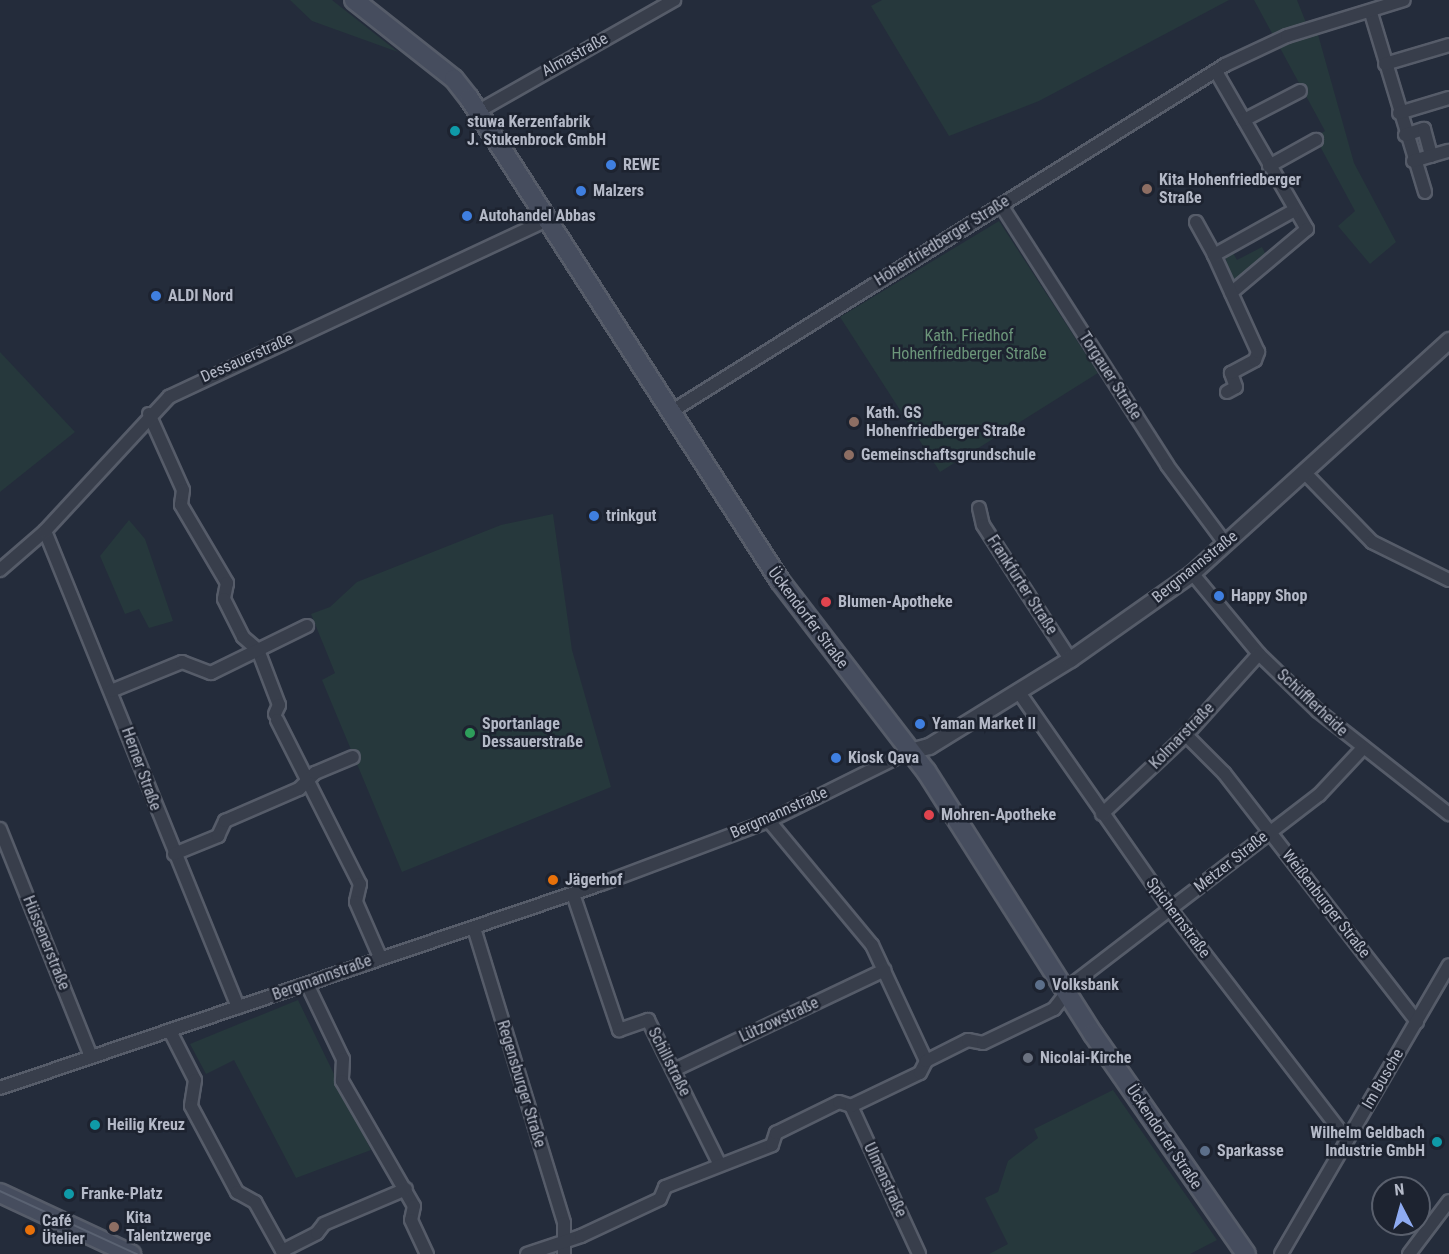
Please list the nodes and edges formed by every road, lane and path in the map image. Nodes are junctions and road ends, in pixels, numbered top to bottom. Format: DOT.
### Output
graph roads {
  1 [pos="354,0"];
  2 [pos="674,0"];
  3 [pos="1404,0"];
  4 [pos="1384,3"];
  5 [pos="1371,13"];
  6 [pos="1449,45"];
  7 [pos="1385,64"];
  8 [pos="1218,75"];
  9 [pos="1300,90"];
  10 [pos="1449,98"];
  11 [pos="477,112"];
  12 [pos="1398,113"];
  13 [pos="1244,120"];
  14 [pos="1405,135"];
  15 [pos="1316,140"];
  16 [pos="1449,151"];
  17 [pos="1431,156"];
  18 [pos="1413,161"];
  19 [pos="1269,166"];
  20 [pos="1425,192"];
  21 [pos="1001,205"];
  22 [pos="1293,211"];
  23 [pos="546,220"];
  24 [pos="1196,222"];
  25 [pos="1214,255"];
  26 [pos="1231,293"];
  27 [pos="1449,340"];
  28 [pos="1227,392"];
  29 [pos="669,412"];
  30 [pos="149,414"];
  31 [pos="1304,472"];
  32 [pos="979,508"];
  33 [pos="45,531"];
  34 [pos="1225,543"];
  35 [pos="0,570"];
  36 [pos="1192,573"];
  37 [pos="1449,580"];
  38 [pos="307,626"];
  39 [pos="258,650"];
  40 [pos="1259,654"];
  41 [pos="1070,659"];
  42 [pos="111,691"];
  43 [pos="1018,691"];
  44 [pos="1186,735"];
  45 [pos="1362,749"];
  46 [pos="910,751"];
  47 [pos="353,757"];
  48 [pos="306,782"];
  49 [pos="1102,814"];
  50 [pos="1449,814"];
  51 [pos="769,821"];
  52 [pos="0,829"];
  53 [pos="1270,832"];
  54 [pos="174,854"];
  55 [pos="573,894"];
  56 [pos="1170,909"];
  57 [pos="474,928"];
  58 [pos="380,957"];
  59 [pos="1449,965"];
  60 [pos="885,969"];
  61 [pos="308,984"];
  62 [pos="1066,992"];
  63 [pos="238,1007"];
  64 [pos="1417,1022"];
  65 [pos="170,1031"];
  66 [pos="91,1057"];
  67 [pos="926,1061"];
  68 [pos="674,1070"];
  69 [pos="0,1088"];
  70 [pos="851,1106"];
  71 [pos="1347,1140"];
  72 [pos="719,1163"];
  73 [pos="406,1189"];
  74 [pos="0,1193"];
  75 [pos="1449,1201"];
  76 [pos="563,1240"];
  77 [pos="283,1252"];
  78 [pos="131,1254"];
  79 [pos="427,1254"];
  80 [pos="527,1254"];
  81 [pos="564,1254"];
  82 [pos="919,1254"];
  83 [pos="1246,1254"];
  84 [pos="1281,1254"];
  85 [pos="1409,1254"];
  1 -- 11 [label="main road, Ückendorfer Straße"];
  2 -- 11 [label="street, Almastraße"];
  3 -- 4 [label="street, Hohenfriedberger Straße"];
  4 -- 5 [label="street, Hohenfriedberger Straße"];
  5 -- 7 [label="street"];
  5 -- 8 [label="street, Hohenfriedberger Straße"];
  6 -- 7 [label="street"];
  7 -- 12 [label="street"];
  8 -- 13 [label="street"];
  8 -- 21 [label="street, Hohenfriedberger Straße"];
  9 -- 13 [label="street"];
  10 -- 12 [label="street"];
  11 -- 23 [label="main road, Ückendorfer Straße"];
  12 -- 14 [label="street"];
  13 -- 19 [label="street"];
  14 -- 17 [label="street"];
  14 -- 18 [label="street"];
  15 -- 19 [label="street"];
  16 -- 17 [label="street"];
  17 -- 18 [label="street"];
  18 -- 20 [label="street"];
  19 -- 22 [label="street"];
  21 -- 29 [label="street, Hohenfriedberger Straße"];
  21 -- 34 [label="street, Torgauer Straße"];
  22 -- 25 [label="street"];
  22 -- 26 [label="street"];
  23 -- 29 [label="main road, Ückendorfer Straße"];
  23 -- 30 [label="street, Dessauerstraße"];
  24 -- 25 [label="street"];
  25 -- 26 [label="street"];
  26 -- 28 [label="street"];
  27 -- 31 [label="street, Bergmannstraße"];
  29 -- 46 [label="main road, Ückendorfer Straße"];
  30 -- 33 [label="street, Dessauerstraße"];
  30 -- 39 [label="street"];
  31 -- 34 [label="street, Bergmannstraße"];
  31 -- 37 [label="street"];
  32 -- 41 [label="street, Frankfurter Straße"];
  33 -- 35 [label="street, Dessauerstraße"];
  33 -- 42 [label="street, Herner Straße"];
  34 -- 36 [label="street, Bergmannstraße"];
  36 -- 40 [label="street, Schüfflerheide"];
  36 -- 41 [label="street, Bergmannstraße"];
  38 -- 39 [label="street"];
  39 -- 42 [label="street"];
  39 -- 48 [label="street"];
  40 -- 44 [label="street, Kolmarstraße"];
  40 -- 45 [label="street, Schüfflerheide"];
  41 -- 43 [label="street, Bergmannstraße"];
  42 -- 54 [label="street, Herner Straße"];
  43 -- 46 [label="street, Bergmannstraße"];
  43 -- 49 [label="street, Spichernstraße"];
  44 -- 49 [label="street, Kolmarstraße"];
  44 -- 53 [label="street, Weißenburger Straße"];
  45 -- 50 [label="street, Schüfflerheide"];
  45 -- 53 [label="street, Metzer Straße"];
  46 -- 51 [label="street, Bergmannstraße"];
  46 -- 62 [label="main road, Ückendorfer Straße"];
  47 -- 48 [label="street"];
  48 -- 54 [label="street"];
  48 -- 58 [label="street"];
  49 -- 56 [label="street, Spichernstraße"];
  51 -- 55 [label="street, Bergmannstraße"];
  51 -- 60 [label="street"];
  52 -- 66 [label="street, Hüssenerstraße"];
  53 -- 56 [label="street, Metzer Straße"];
  53 -- 64 [label="street, Weißenburger Straße"];
  54 -- 63 [label="street, Herner Straße"];
  55 -- 57 [label="street, Bergmannstraße"];
  55 -- 68 [label="street, Schillstraße"];
  56 -- 62 [label="street, Metzer Straße"];
  56 -- 71 [label="street, Spichernstraße"];
  57 -- 58 [label="street, Bergmannstraße"];
  57 -- 76 [label="street, Regensburger Straße"];
  58 -- 61 [label="street, Bergmannstraße"];
  59 -- 64 [label="street, Im Busche"];
  60 -- 67 [label="street"];
  60 -- 68 [label="street, Lützowstraße"];
  61 -- 63 [label="street, Bergmannstraße"];
  61 -- 73 [label="street"];
  62 -- 67 [label="street, Metzer Straße"];
  62 -- 83 [label="main road, Ückendorfer Straße"];
  63 -- 65 [label="street, Bergmannstraße"];
  64 -- 71 [label="street, Im Busche"];
  65 -- 66 [label="street, Bergmannstraße"];
  65 -- 77 [label="street"];
  66 -- 69 [label="street, Bergmannstraße"];
  67 -- 70 [label="street, Metzer Straße"];
  68 -- 72 [label="street, Schillstraße"];
  70 -- 72 [label="street, Metzer Straße"];
  70 -- 82 [label="street, Ulmenstraße"];
  71 -- 84 [label="street, Im Busche"];
  72 -- 76 [label="street, Metzer Straße"];
  73 -- 77 [label="street"];
  73 -- 79 [label="street"];
  74 -- 78 [label="main road"];
  75 -- 85 [label="street"];
  76 -- 80 [label="street, Metzer Straße"];
  76 -- 81 [label="street, Regensburger Straße"];
}
